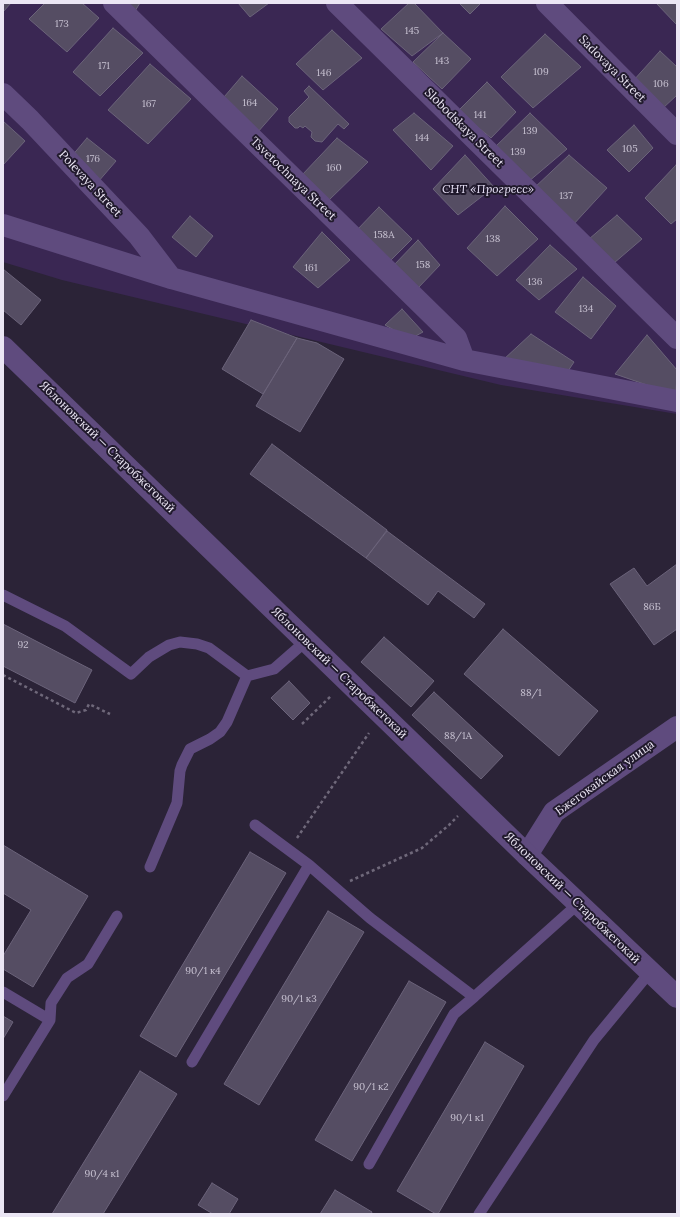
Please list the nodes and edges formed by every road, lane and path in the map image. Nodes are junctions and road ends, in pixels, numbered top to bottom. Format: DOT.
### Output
graph roads {
  1 [pos="114,3"];
  2 [pos="337,3"];
  3 [pos="547,3"];
  4 [pos="3,94"];
  5 [pos="677,134"];
  6 [pos="3,225"];
  7 [pos="171,278"];
  8 [pos="677,338"];
  9 [pos="3,347"];
  10 [pos="464,360"];
  11 [pos="677,401"];
  12 [pos="3,595"];
  13 [pos="306,641"];
  14 [pos="3,675"];
  15 [pos="247,676"];
  16 [pos="331,696"];
  17 [pos="110,714"];
  18 [pos="302,724"];
  19 [pos="369,733"];
  20 [pos="674,734"];
  21 [pos="471,801"];
  22 [pos="255,825"];
  23 [pos="288,850"];
  24 [pos="527,855"];
  25 [pos="309,865"];
  26 [pos="150,867"];
  27 [pos="335,887"];
  28 [pos="578,904"];
  29 [pos="118,916"];
  30 [pos="650,972"];
  31 [pos="3,992"];
  32 [pos="474,997"];
  33 [pos="677,997"];
  34 [pos="50,1020"];
  35 [pos="192,1062"];
  36 [pos="3,1096"];
  37 [pos="369,1164"];
  38 [pos="479,1214"];
  1 -- 10 [label="street, Tsvetochnaya Street"];
  2 -- 8 [label="street, Slobodskaya Street"];
  3 -- 5 [label="street, Sadovaya Street"];
  4 -- 7 [label="street, Polevaya Street"];
  6 -- 7 [label="street"];
  7 -- 10 [label="street"];
  9 -- 13 [label="street, Яблоновский — Старобжегокай"];
  10 -- 11 [label="street"];
  12 -- 15 [label="lane"];
  13 -- 15 [label="lane"];
  13 -- 21 [label="street, Яблоновский — Старобжегокай"];
  14 -- 17 [label="path"];
  15 -- 26 [label="lane"];
  16 -- 18 [label="path"];
  19 -- 23 [label="path"];
  20 -- 24 [label="street, Бжегокайская улица"];
  21 -- 24 [label="street, Яблоновский — Старобжегокай"];
  21 -- 27 [label="path"];
  22 -- 23 [label="lane"];
  23 -- 25 [label="lane"];
  24 -- 28 [label="street, Яблоновский — Старобжегокай"];
  25 -- 27 [label="lane"];
  25 -- 35 [label="lane"];
  27 -- 32 [label="lane"];
  28 -- 30 [label="street, Яблоновский — Старобжегокай"];
  28 -- 32 [label="lane"];
  29 -- 34 [label="lane"];
  30 -- 33 [label="street, Яблоновский — Старобжегокай"];
  30 -- 38 [label="lane"];
  31 -- 34 [label="lane"];
  32 -- 37 [label="lane"];
  34 -- 36 [label="lane"];
}
